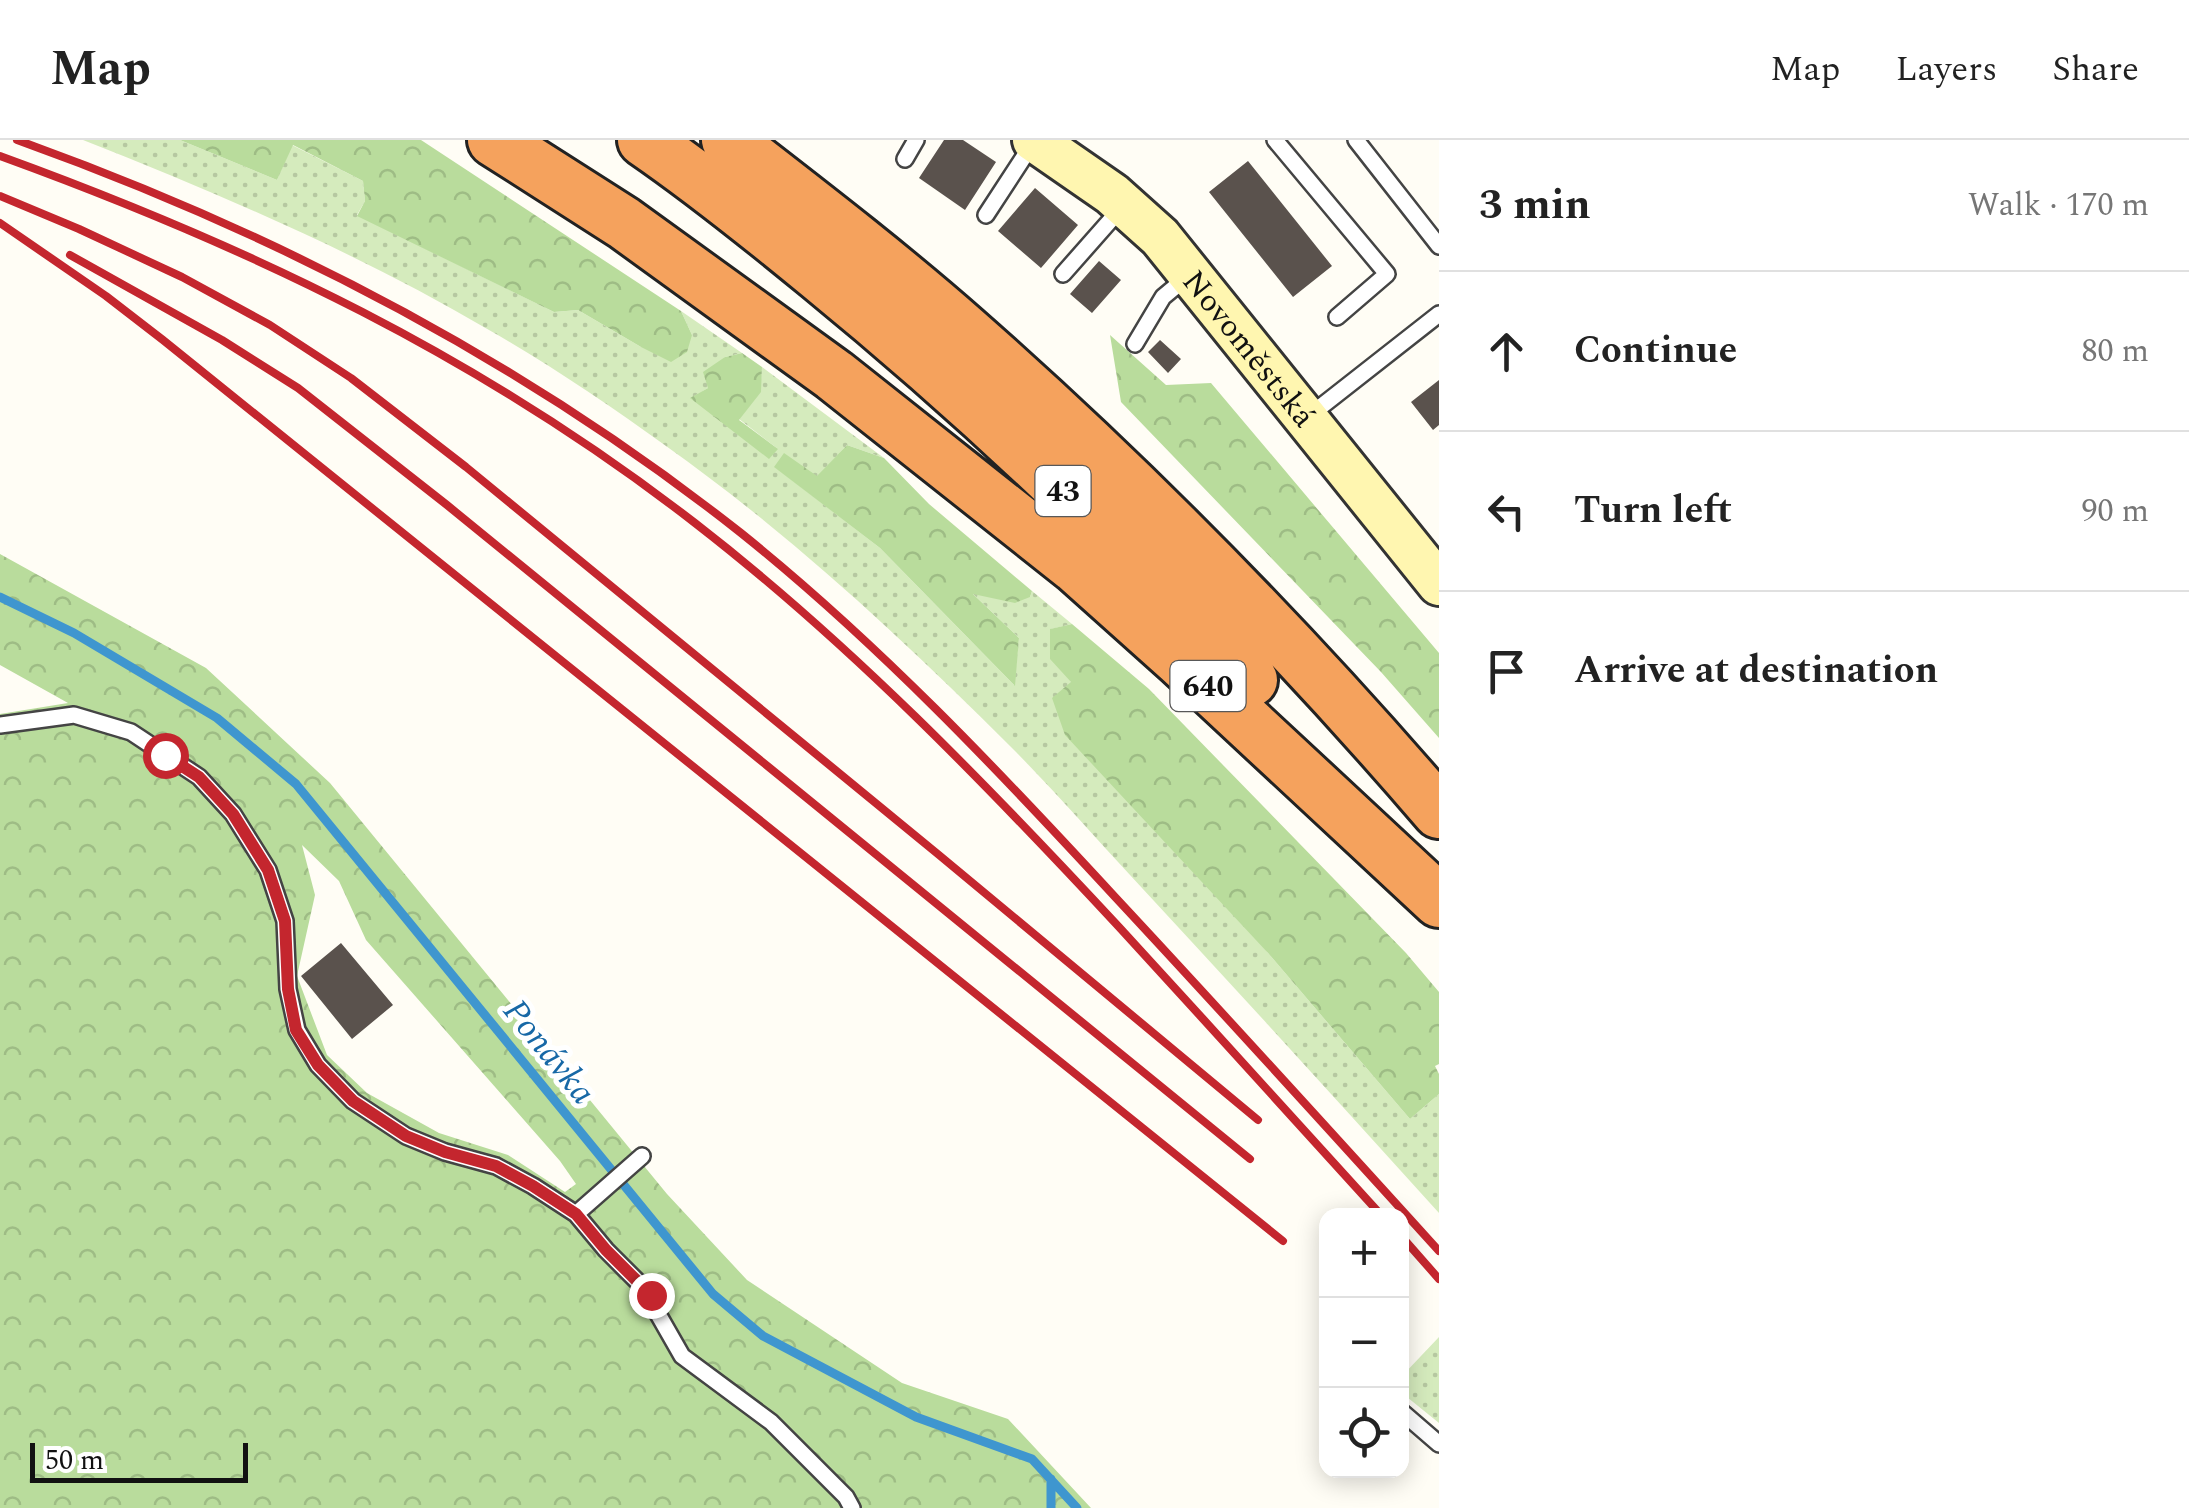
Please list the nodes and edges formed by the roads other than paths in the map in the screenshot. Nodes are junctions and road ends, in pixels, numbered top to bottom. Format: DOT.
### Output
graph roads {
  1 [pos="494,140"];
  2 [pos="644,140"];
  3 [pos="728,140"];
  4 [pos="916,140"];
  5 [pos="1034,140"];
  6 [pos="1275,140"];
  7 [pos="1356,140"];
  8 [pos="905,159"];
  9 [pos="1124,204"];
  10 [pos="986,215"];
  11 [pos="1439,246"];
  12 [pos="1064,274"];
  13 [pos="1190,274"];
  14 [pos="1439,314"];
  15 [pos="1338,317"];
  16 [pos="1135,344"];
  17 [pos="1306,418"];
  18 [pos="1439,584"];
  19 [pos="0,725"];
  20 [pos="1439,812"];
  21 [pos="1439,888"];
  22 [pos="1439,901"];
  23 [pos="642,1156"];
  24 [pos="576,1214"];
  25 [pos="1409,1418"];
  26 [pos="1439,1444"];
  27 [pos="852,1508"];
  1 -- 22 [label="highway, 640"];
  2 -- 21 [label="highway, 43"];
  3 -- 20 [label="highway, 43"];
  4 -- 8 [label="lane"];
  5 -- 9 [label="street, Novoměstská"];
  5 -- 10 [label="lane"];
  6 -- 15 [label="lane"];
  7 -- 11 [label="lane"];
  9 -- 12 [label="lane"];
  9 -- 13 [label="street, Novoměstská"];
  13 -- 16 [label="lane"];
  13 -- 17 [label="street, Novoměstská"];
  14 -- 17 [label="lane"];
  17 -- 18 [label="street, Novoměstská"];
  19 -- 24 [label="lane"];
  23 -- 24 [label="lane"];
  24 -- 27 [label="lane"];
  25 -- 26 [label="lane"];
}
